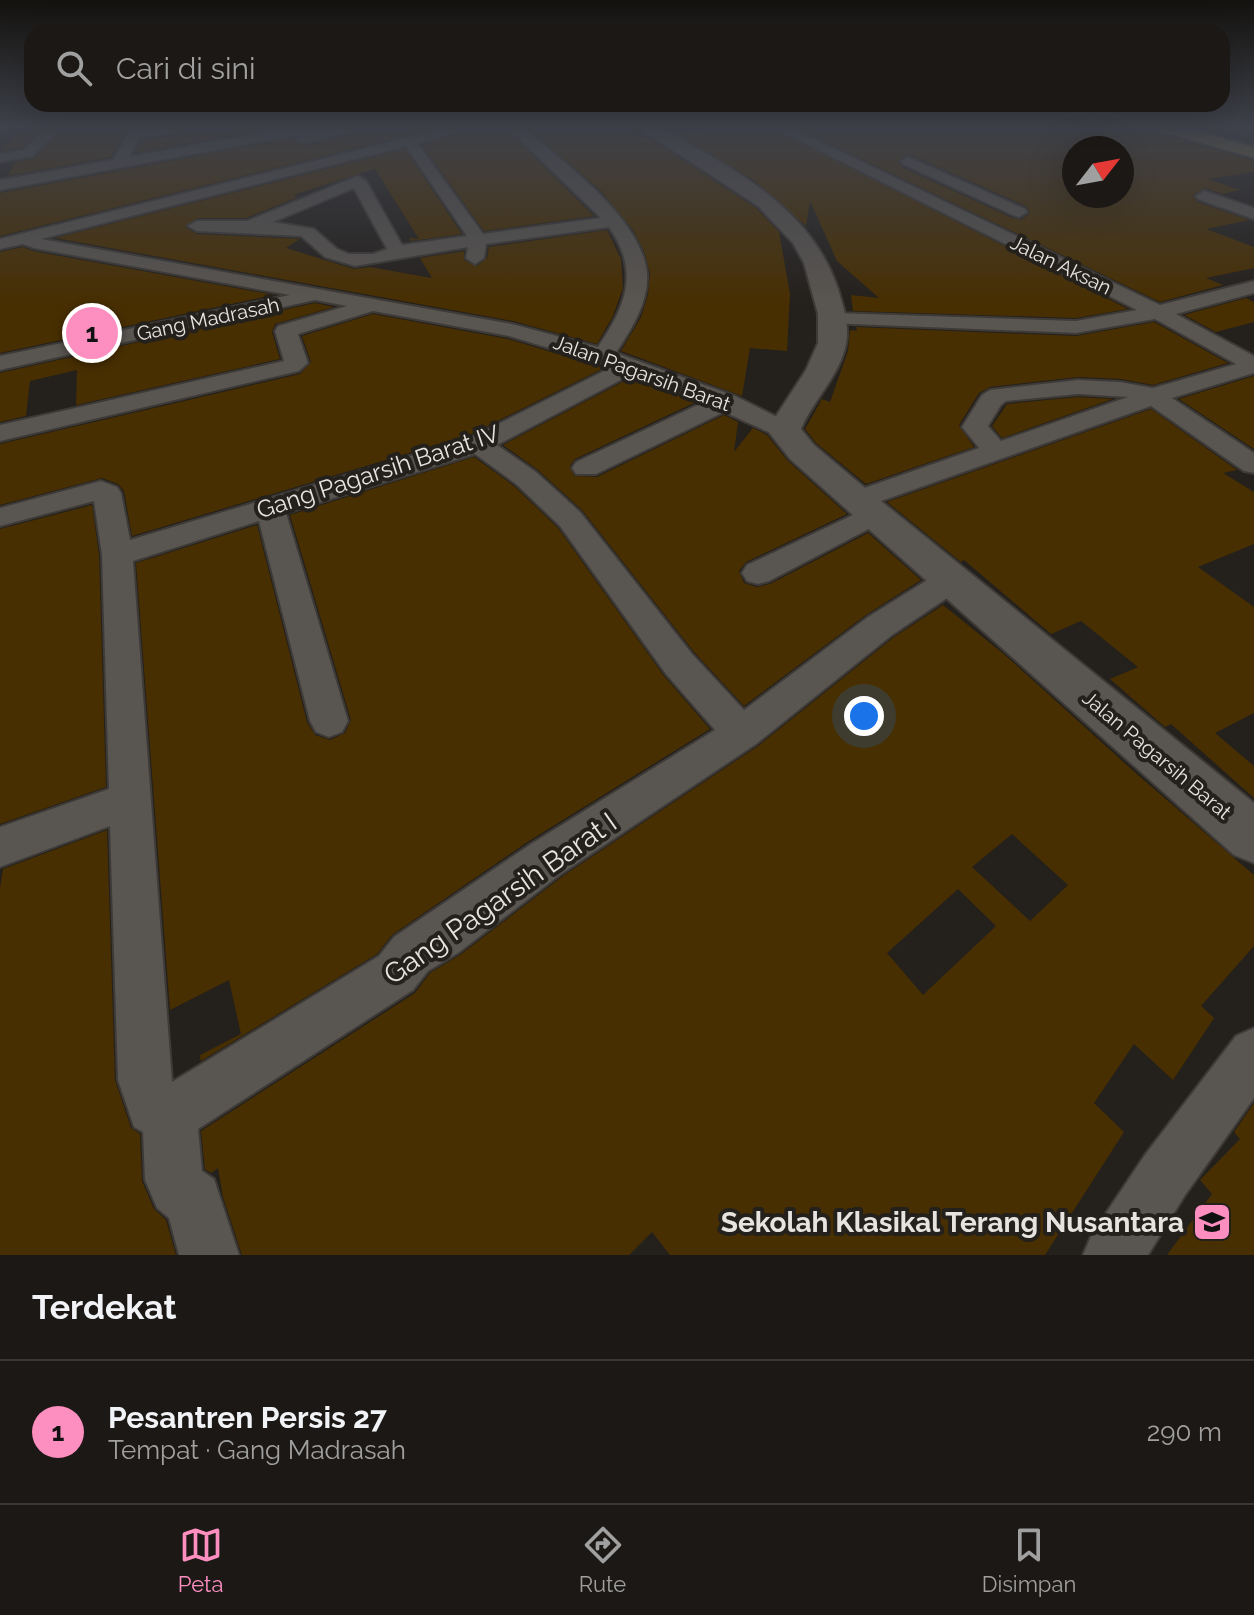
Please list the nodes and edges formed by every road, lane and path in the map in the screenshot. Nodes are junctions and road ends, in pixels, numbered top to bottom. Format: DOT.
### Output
graph roads {
  1 [pos="231,186"];
  2 [pos="347,186"];
  3 [pos="361,186"];
  4 [pos="440,186"];
  5 [pos="577,186"];
  6 [pos="742,186"];
  7 [pos="899,186"];
  8 [pos="961,186"];
  9 [pos="970,190"];
  10 [pos="124,195"];
  11 [pos="1204,196"];
  12 [pos="925,198"];
  13 [pos="138,209"];
  14 [pos="1019,212"];
  15 [pos="1254,214"];
  16 [pos="615,221"];
  17 [pos="251,225"];
  18 [pos="197,226"];
  19 [pos="24,240"];
  20 [pos="478,240"];
  21 [pos="0,244"];
  22 [pos="397,251"];
  23 [pos="0,252"];
  24 [pos="474,264"];
  25 [pos="1254,287"];
  26 [pos="322,294"];
  27 [pos="376,304"];
  28 [pos="1158,312"];
  29 [pos="835,319"];
  30 [pos="603,356"];
  31 [pos="0,363"];
  32 [pos="631,366"];
  33 [pos="1254,366"];
  34 [pos="1153,396"];
  35 [pos="726,401"];
  36 [pos="784,430"];
  37 [pos="0,433"];
  38 [pos="479,444"];
  39 [pos="995,451"];
  40 [pos="1254,465"];
  41 [pos="586,468"];
  42 [pos="865,507"];
  43 [pos="270,508"];
  44 [pos="0,517"];
  45 [pos="117,555"];
  46 [pos="758,573"];
  47 [pos="951,580"];
  48 [pos="329,721"];
  49 [pos="742,733"];
  50 [pos="131,800"];
  51 [pos="1254,837"];
  52 [pos="0,847"];
  53 [pos="1254,1054"];
  54 [pos="169,1113"];
  55 [pos="209,1255"];
  56 [pos="1113,1255"];
  1 -- 13 [label="street"];
  2 -- 17 [label="street"];
  3 -- 22 [label="street"];
  4 -- 20 [label="street"];
  5 -- 16 [label="street"];
  6 -- 29 [label="street"];
  7 -- 12 [label="street, Jalan Aksan"];
  8 -- 9 [label="street"];
  9 -- 12 [label="street"];
  9 -- 14 [label="street"];
  10 -- 13 [label="street"];
  11 -- 15 [label="street"];
  12 -- 28 [label="street, Jalan Aksan"];
  13 -- 19 [label="street"];
  16 -- 20 [label="street"];
  16 -- 30 [label="street"];
  17 -- 18 [label="street"];
  17 -- 22 [label="street"];
  19 -- 21 [label="street"];
  19 -- 23 [label="street"];
  19 -- 26 [label="street, Jalan Pagarsih Barat"];
  20 -- 22 [label="street"];
  20 -- 24 [label="street"];
  25 -- 28 [label="street"];
  26 -- 27 [label="street, Jalan Pagarsih Barat"];
  26 -- 31 [label="street, Gang Madrasah"];
  27 -- 30 [label="street, Jalan Pagarsih Barat"];
  27 -- 37 [label="street"];
  28 -- 29 [label="street"];
  28 -- 33 [label="street, Jalan Aksan"];
  29 -- 36 [label="street"];
  30 -- 32 [label="street, Jalan Pagarsih Barat"];
  32 -- 35 [label="street, Jalan Pagarsih Barat"];
  32 -- 38 [label="street, Gang Pagarsih Barat IV"];
  33 -- 34 [label="street, Jalan Aksan"];
  34 -- 39 [label="street, Jalan Aksan"];
  34 -- 39 [label="street"];
  34 -- 40 [label="street"];
  35 -- 36 [label="street, Jalan Pagarsih Barat"];
  35 -- 41 [label="street"];
  36 -- 42 [label="street, Jalan Pagarsih Barat"];
  38 -- 43 [label="street, Gang Pagarsih Barat IV"];
  38 -- 49 [label="street"];
  39 -- 42 [label="street, Jalan Aksan"];
  42 -- 46 [label="street, Jalan Aksan"];
  42 -- 47 [label="street, Jalan Pagarsih Barat"];
  43 -- 45 [label="street, Gang Pagarsih Barat IV"];
  43 -- 48 [label="street"];
  44 -- 45 [label="street"];
  45 -- 50 [label="street"];
  47 -- 49 [label="street, Gang Pagarsih Barat I"];
  47 -- 51 [label="street, Jalan Pagarsih Barat"];
  49 -- 54 [label="street, Gang Pagarsih Barat I"];
  50 -- 52 [label="street"];
  50 -- 54 [label="street"];
  53 -- 56 [label="street"];
  54 -- 55 [label="street"];
}
